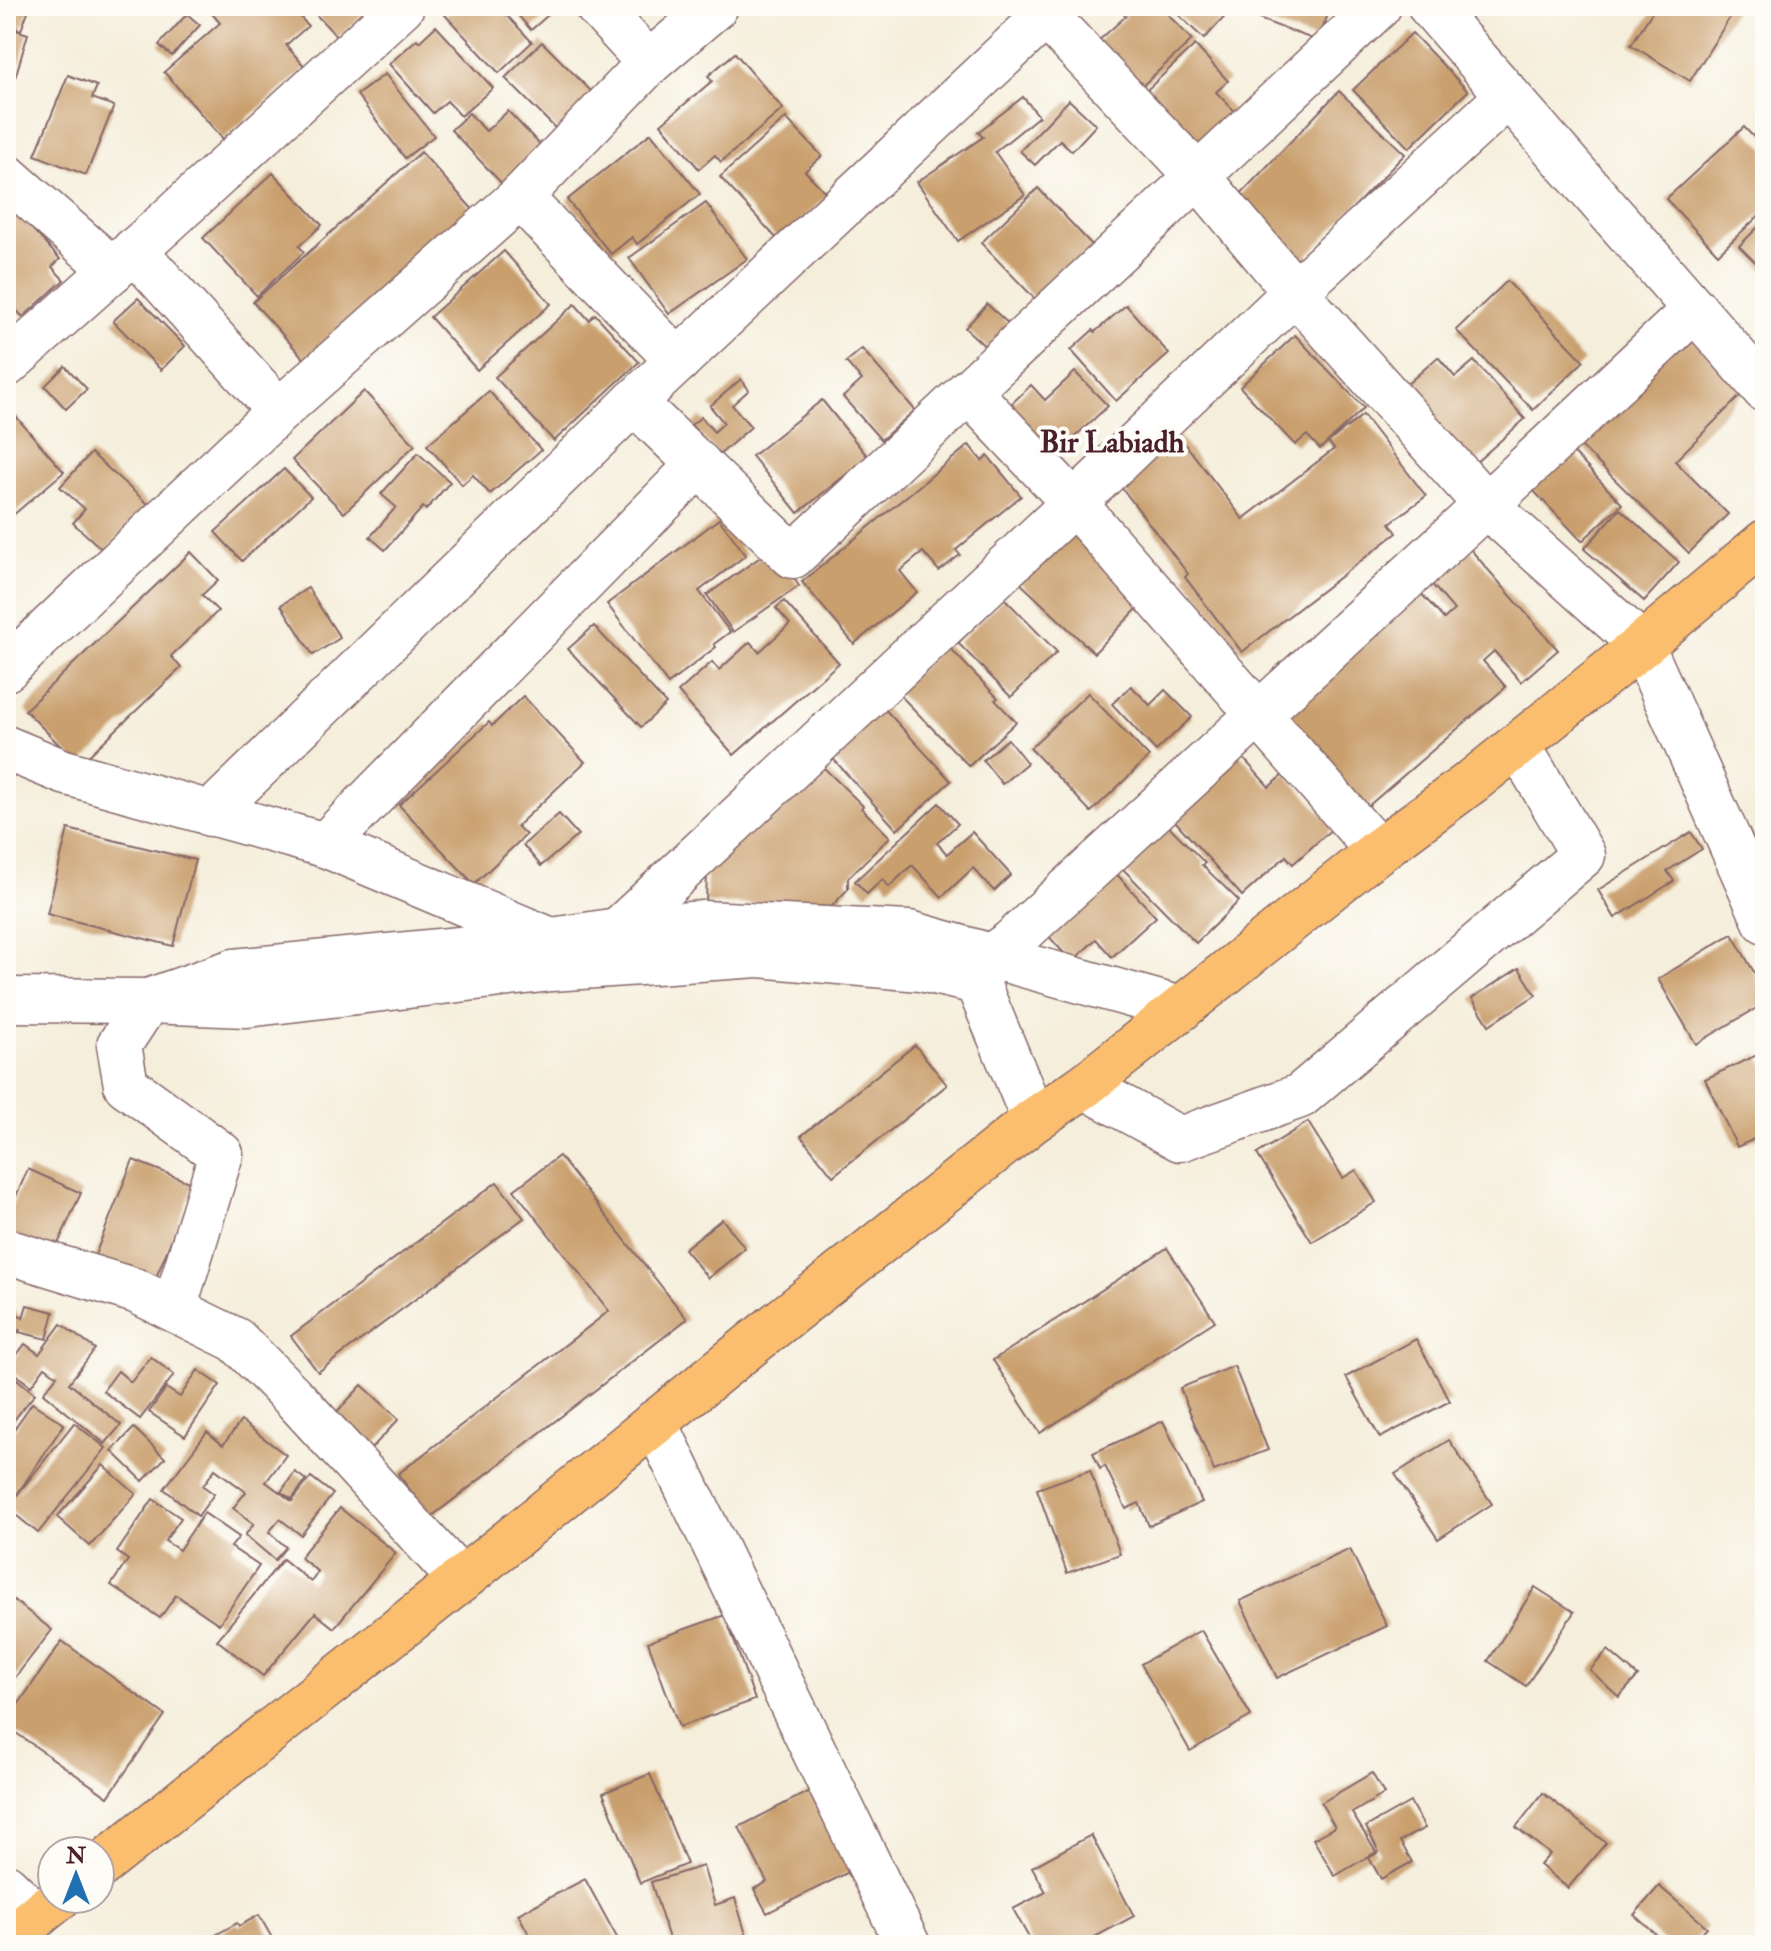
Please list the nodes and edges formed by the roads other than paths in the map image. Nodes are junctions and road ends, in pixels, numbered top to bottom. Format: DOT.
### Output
graph roads {
  1 [pos="402,6"];
  2 [pos="597,6"];
  3 [pos="716,6"];
  4 [pos="1379,6"];
  5 [pos="1430,6"];
  6 [pos="1047,9"];
  7 [pos="649,63"];
  8 [pos="1508,96"];
  9 [pos="6,176"];
  10 [pos="1198,176"];
  11 [pos="520,197"];
  12 [pos="124,260"];
  13 [pos="1295,292"];
  14 [pos="1695,309"];
  15 [pos="678,361"];
  16 [pos="6,365"];
  17 [pos="1765,390"];
  18 [pos="968,391"];
  19 [pos="634,402"];
  20 [pos="279,411"];
  21 [pos="699,464"];
  22 [pos="1074,503"];
  23 [pos="1486,505"];
  24 [pos="1765,542"];
  25 [pos="1642,645"];
  26 [pos="6,669"];
  27 [pos="1259,714"];
  28 [pos="1518,745"];
  29 [pos="6,748"];
  30 [pos="210,814"];
  31 [pos="325,845"];
  32 [pos="1378,851"];
  33 [pos="1765,921"];
  34 [pos="618,930"];
  35 [pos="552,940"];
  36 [pos="984,969"];
  37 [pos="6,1000"];
  38 [pos="148,1001"];
  39 [pos="1181,1009"];
  40 [pos="1084,1086"];
  41 [pos="1034,1120"];
  42 [pos="6,1251"];
  43 [pos="174,1309"];
  44 [pos="655,1422"];
  45 [pos="461,1580"];
  46 [pos="116,1853"];
  47 [pos="908,1945"];
  1 -- 12 [label="street"];
  2 -- 7 [label="street"];
  3 -- 7 [label="street"];
  4 -- 10 [label="street"];
  5 -- 8 [label="street"];
  6 -- 10 [label="street"];
  6 -- 15 [label="street"];
  7 -- 11 [label="street"];
  8 -- 13 [label="street"];
  8 -- 14 [label="street"];
  9 -- 12 [label="street"];
  10 -- 13 [label="street"];
  10 -- 18 [label="street"];
  11 -- 15 [label="street"];
  11 -- 20 [label="street"];
  12 -- 16 [label="street"];
  12 -- 20 [label="street"];
  13 -- 22 [label="street"];
  13 -- 23 [label="street"];
  14 -- 17 [label="street"];
  14 -- 23 [label="street"];
  15 -- 19 [label="street"];
  18 -- 21 [label="street"];
  18 -- 22 [label="street"];
  19 -- 21 [label="street"];
  19 -- 30 [label="street"];
  20 -- 26 [label="street"];
  21 -- 31 [label="street"];
  22 -- 27 [label="street"];
  22 -- 34 [label="street"];
  23 -- 25 [label="street"];
  23 -- 27 [label="street"];
  24 -- 25 [label="main road"];
  25 -- 28 [label="main road"];
  25 -- 33 [label="street"];
  27 -- 32 [label="street"];
  27 -- 36 [label="street"];
  28 -- 32 [label="main road"];
  28 -- 40 [label="street"];
  29 -- 30 [label="street"];
  30 -- 31 [label="street"];
  31 -- 35 [label="street"];
  32 -- 39 [label="main road"];
  34 -- 35 [label="street"];
  34 -- 36 [label="street"];
  35 -- 38 [label="street"];
  36 -- 38 [label="street"];
  36 -- 39 [label="street"];
  36 -- 41 [label="street"];
  37 -- 38 [label="street"];
  38 -- 43 [label="street"];
  39 -- 40 [label="main road"];
  40 -- 41 [label="main road"];
  41 -- 44 [label="main road"];
  42 -- 43 [label="street"];
  43 -- 45 [label="street"];
  44 -- 45 [label="main road"];
  44 -- 47 [label="street"];
  45 -- 46 [label="main road"];
}
